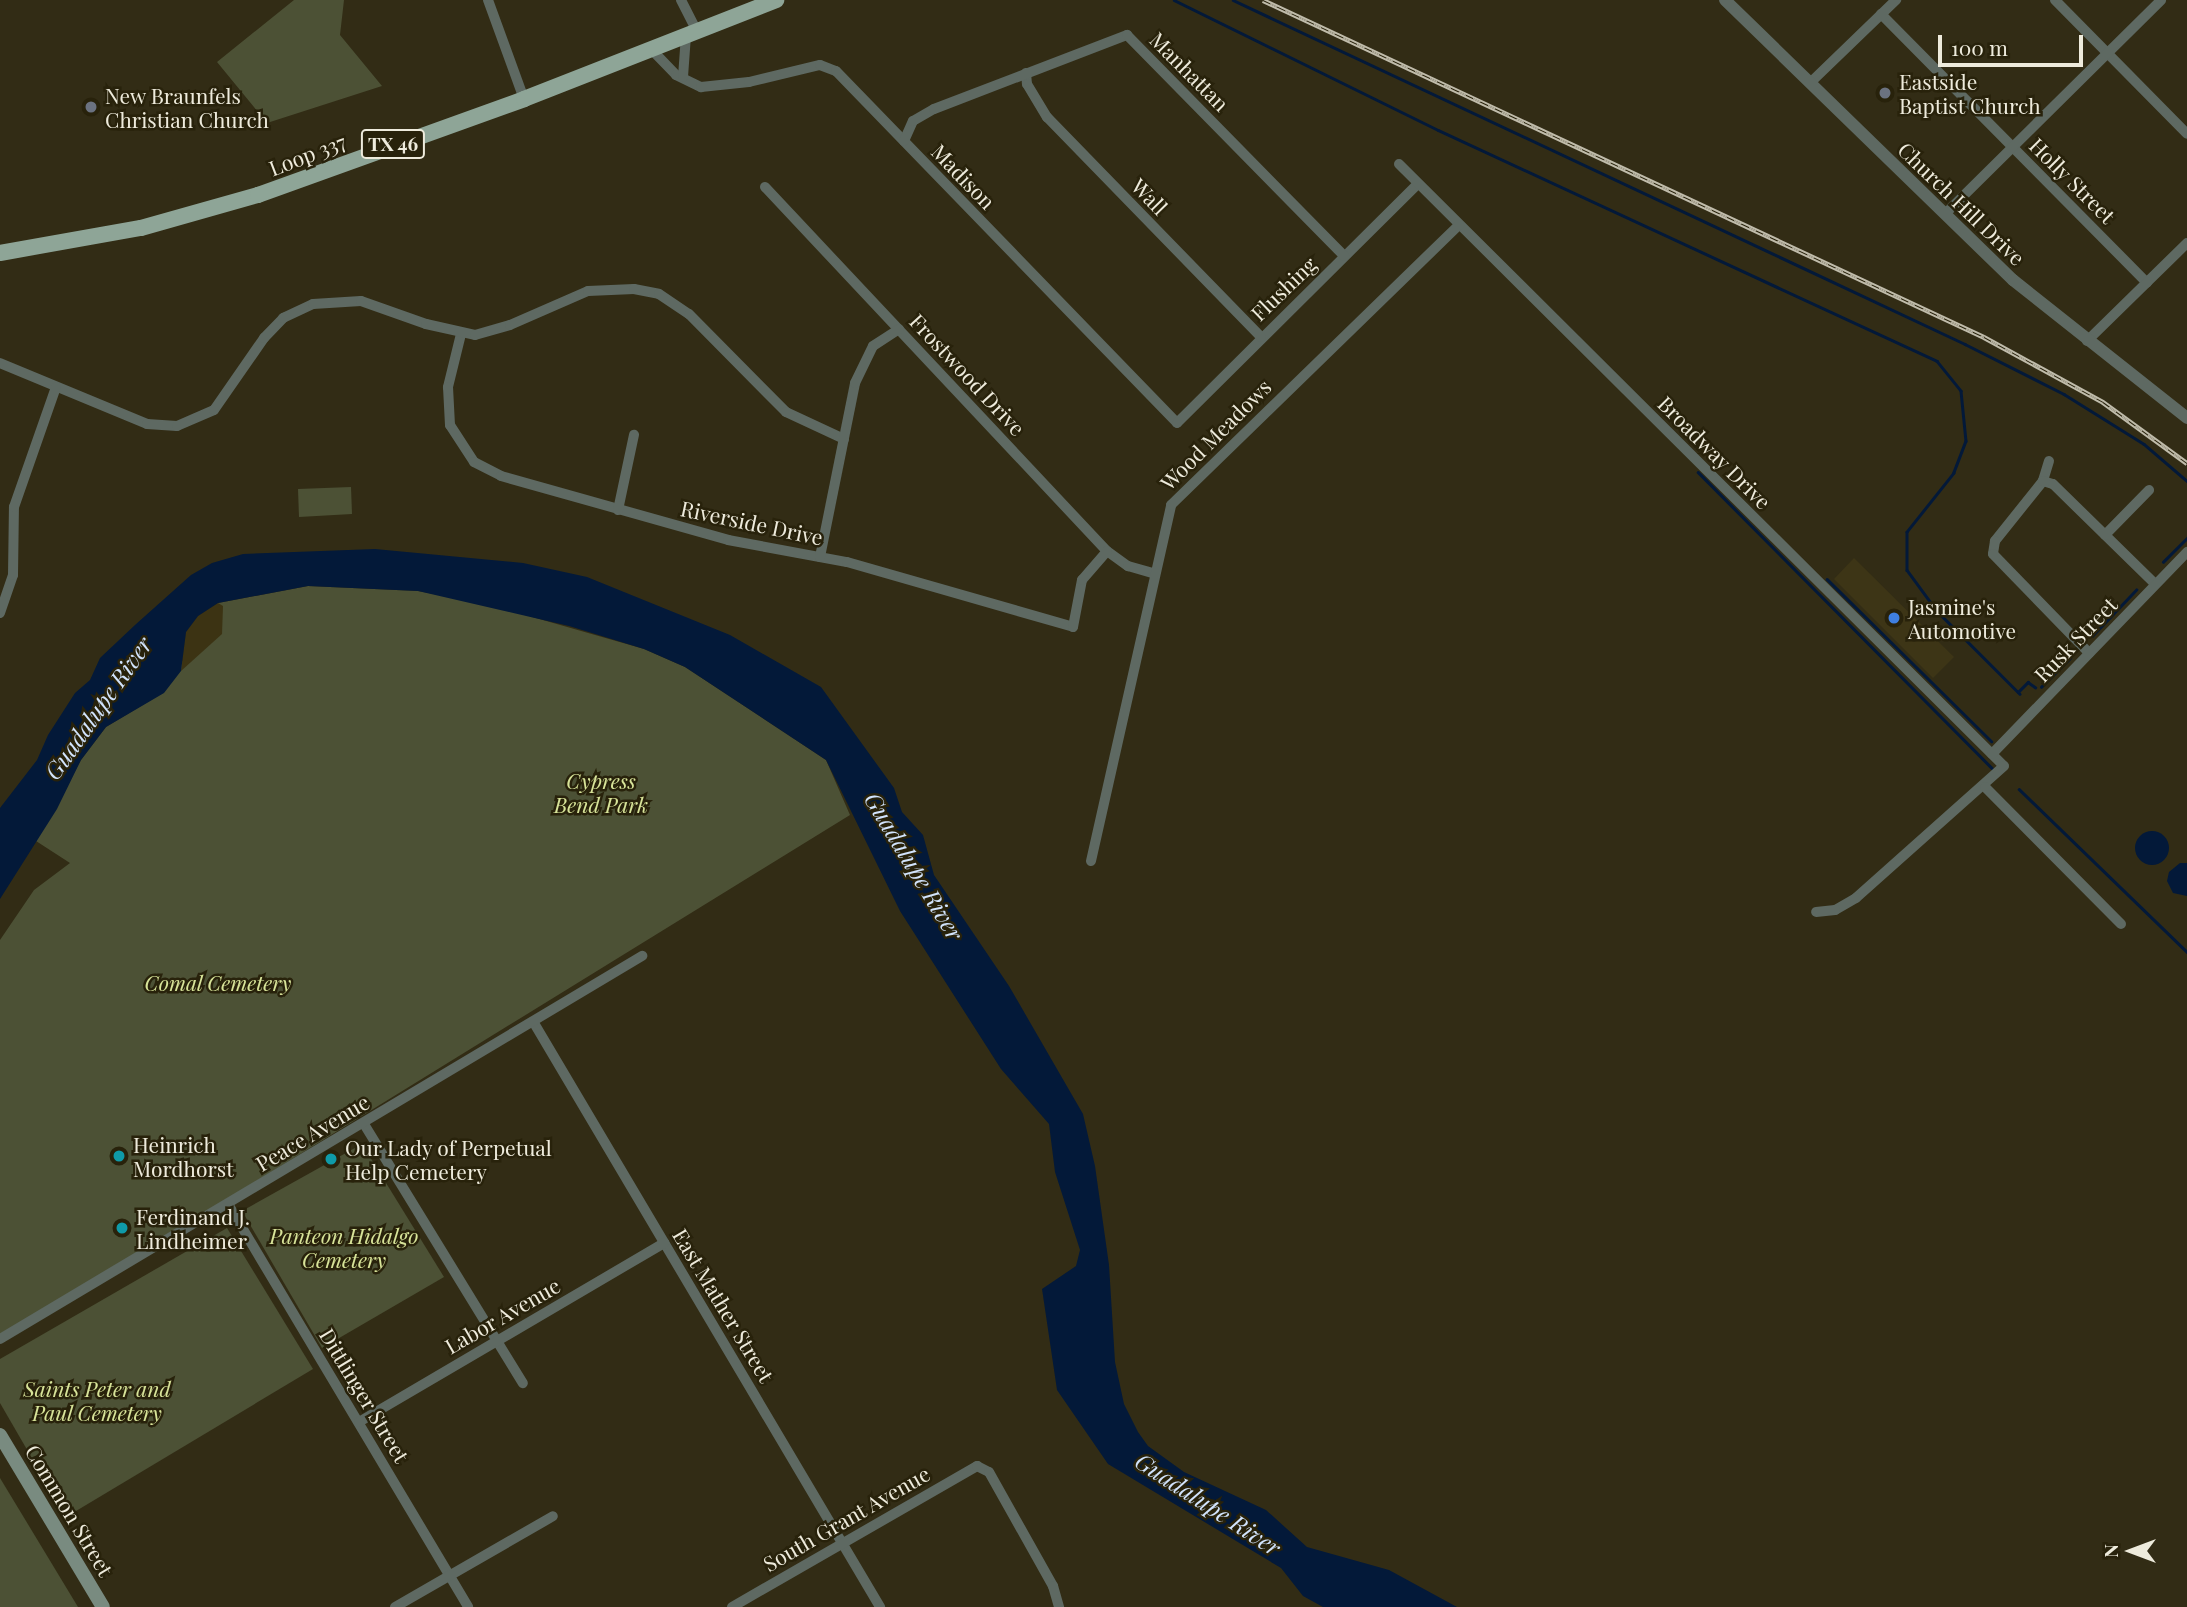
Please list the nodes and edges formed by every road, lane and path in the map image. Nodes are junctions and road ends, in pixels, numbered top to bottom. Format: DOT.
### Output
graph roads {
  1 [pos="488,0"];
  2 [pos="681,0"];
  3 [pos="776,0"];
  4 [pos="1725,0"];
  5 [pos="1896,0"];
  6 [pos="2055,0"];
  7 [pos="2161,0"];
  8 [pos="1881,14"];
  9 [pos="692,33"];
  10 [pos="651,49"];
  11 [pos="2107,54"];
  12 [pos="1026,73"];
  13 [pos="682,78"];
  14 [pos="1810,83"];
  15 [pos="524,100"];
  16 [pos="2187,134"];
  17 [pos="904,141"];
  18 [pos="2012,146"];
  19 [pos="1399,164"];
  20 [pos="1418,184"];
  21 [pos="765,187"];
  22 [pos="1945,214"];
  23 [pos="1459,225"];
  24 [pos="2187,243"];
  25 [pos="0,253"];
  26 [pos="1344,256"];
  27 [pos="2147,283"];
  28 [pos="899,329"];
  29 [pos="461,334"];
  30 [pos="1261,337"];
  31 [pos="2087,341"];
  32 [pos="0,363"];
  33 [pos="55,387"];
  34 [pos="2187,418"];
  35 [pos="1177,423"];
  36 [pos="635,435"];
  37 [pos="844,439"];
  38 [pos="2049,461"];
  39 [pos="2043,481"];
  40 [pos="2149,490"];
  41 [pos="618,510"];
  42 [pos="2105,535"];
  43 [pos="1107,551"];
  44 [pos="2187,552"];
  45 [pos="820,557"];
  46 [pos="1152,573"];
  47 [pos="2155,584"];
  48 [pos="0,613"];
  49 [pos="2089,653"];
  50 [pos="1992,754"];
  51 [pos="1984,787"];
  52 [pos="1091,862"];
  53 [pos="1816,912"];
  54 [pos="2121,924"];
  55 [pos="642,956"];
  56 [pos="534,1023"];
  57 [pos="364,1124"];
  58 [pos="228,1204"];
  59 [pos="664,1243"];
  60 [pos="0,1339"];
  61 [pos="495,1342"];
  62 [pos="523,1382"];
  63 [pos="359,1422"];
  64 [pos="0,1435"];
  65 [pos="553,1516"];
  66 [pos="843,1542"];
  67 [pos="450,1577"];
  68 [pos="1056,1605"];
  69 [pos="103,1607"];
  70 [pos="395,1607"];
  71 [pos="468,1607"];
  72 [pos="732,1607"];
  73 [pos="880,1607"];
  1 -- 15 [label="street"];
  2 -- 9 [label="street"];
  3 -- 9 [label="main road, Loop 337 / TX 46"];
  4 -- 14 [label="street, Church Hill Drive"];
  5 -- 8 [label="street"];
  6 -- 11 [label="street"];
  7 -- 11 [label="street"];
  8 -- 14 [label="street"];
  8 -- 18 [label="street, Holly Street"];
  9 -- 10 [label="main road, Loop 337 / TX 46"];
  9 -- 13 [label="street"];
  10 -- 13 [label="street, Madison"];
  10 -- 15 [label="main road, Loop 337 / TX 46"];
  11 -- 16 [label="street"];
  11 -- 18 [label="street"];
  12 -- 17 [label="street, Manhattan"];
  12 -- 26 [label="street, Manhattan"];
  12 -- 30 [label="street, Wall"];
  13 -- 17 [label="street, Madison"];
  14 -- 22 [label="street, Church Hill Drive"];
  15 -- 25 [label="main road, Loop 337 / TX 46"];
  17 -- 35 [label="street, Madison"];
  18 -- 22 [label="street"];
  18 -- 27 [label="street, Holly Street"];
  19 -- 20 [label="street, Broadway Drive"];
  20 -- 23 [label="street, Broadway Drive"];
  20 -- 26 [label="street, Flushing"];
  21 -- 28 [label="street, Frostwood Drive"];
  22 -- 31 [label="street, Church Hill Drive"];
  23 -- 46 [label="street, Wood Meadows"];
  23 -- 50 [label="street, Broadway Drive"];
  24 -- 27 [label="street"];
  26 -- 30 [label="street, Flushing"];
  27 -- 31 [label="street"];
  28 -- 37 [label="street"];
  28 -- 43 [label="street, Frostwood Drive"];
  29 -- 33 [label="street"];
  29 -- 37 [label="street"];
  29 -- 41 [label="street, Riverside Drive"];
  30 -- 35 [label="street, Flushing"];
  31 -- 34 [label="street, Church Hill Drive"];
  32 -- 33 [label="street"];
  33 -- 48 [label="street"];
  36 -- 41 [label="street"];
  37 -- 45 [label="street"];
  38 -- 39 [label="street"];
  39 -- 42 [label="street"];
  39 -- 49 [label="street"];
  40 -- 42 [label="street"];
  41 -- 45 [label="street, Riverside Drive"];
  42 -- 47 [label="street"];
  43 -- 45 [label="street, Riverside Drive"];
  43 -- 46 [label="street, Frostwood Drive"];
  44 -- 47 [label="street, Rusk Street"];
  46 -- 52 [label="street, Wood Meadows"];
  47 -- 49 [label="street, Rusk Street"];
  49 -- 50 [label="street, Rusk Street"];
  50 -- 51 [label="street, Broadway Drive"];
  51 -- 53 [label="street"];
  51 -- 54 [label="street"];
  55 -- 56 [label="street, Peace Avenue"];
  56 -- 57 [label="street, Peace Avenue"];
  56 -- 59 [label="street, East Mather Street"];
  57 -- 58 [label="street, Peace Avenue"];
  57 -- 61 [label="street"];
  58 -- 60 [label="street, Peace Avenue"];
  58 -- 63 [label="street, Dittlinger Street"];
  59 -- 61 [label="street, Labor Avenue"];
  59 -- 66 [label="street, East Mather Street"];
  61 -- 62 [label="street"];
  61 -- 63 [label="street, Labor Avenue"];
  63 -- 67 [label="street, Dittlinger Street"];
  64 -- 69 [label="main road, Common Street"];
  65 -- 67 [label="street"];
  66 -- 68 [label="street, South Grant Avenue"];
  66 -- 72 [label="street, South Grant Avenue"];
  66 -- 73 [label="street, East Mather Street"];
  67 -- 70 [label="street"];
  67 -- 71 [label="street, Dittlinger Street"];
}
